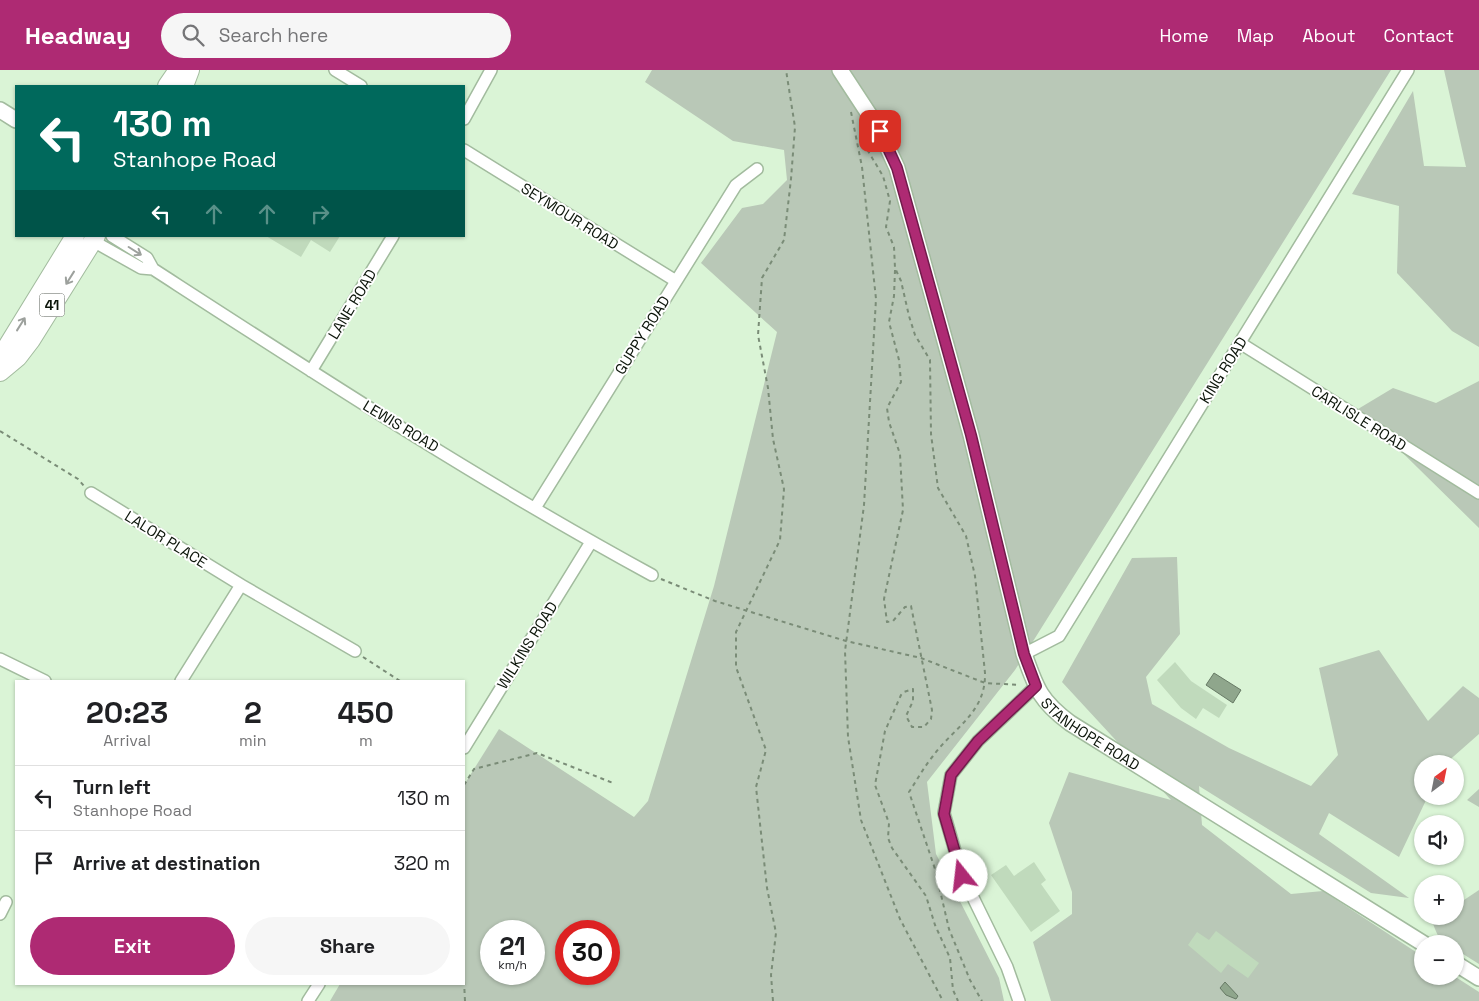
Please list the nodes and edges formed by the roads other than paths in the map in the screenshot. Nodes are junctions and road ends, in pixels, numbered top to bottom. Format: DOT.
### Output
graph roads {
  1 [pos="178,70"];
  2 [pos="190,70"];
  3 [pos="335,70"];
  4 [pos="491,70"];
  5 [pos="840,70"];
  6 [pos="1408,70"];
  7 [pos="168,85"];
  8 [pos="184,85"];
  9 [pos="359,85"];
  10 [pos="0,110"];
  11 [pos="465,117"];
  12 [pos="15,119"];
  13 [pos="465,151"];
  14 [pos="757,169"];
  15 [pos="74,237"];
  16 [pos="114,237"];
  17 [pos="392,237"];
  18 [pos="93,238"];
  19 [pos="153,269"];
  20 [pos="676,281"];
  21 [pos="1240,343"];
  22 [pos="1,370"];
  23 [pos="311,371"];
  24 [pos="91,493"];
  25 [pos="1479,493"];
  26 [pos="535,508"];
  27 [pos="591,542"];
  28 [pos="652,575"];
  29 [pos="242,585"];
  30 [pos="355,652"];
  31 [pos="1024,654"];
  32 [pos="0,658"];
  33 [pos="42,680"];
  34 [pos="182,680"];
  35 [pos="1036,686"];
  36 [pos="465,746"];
  37 [pos="6,902"];
  38 [pos="0,914"];
  39 [pos="1414,938"];
  40 [pos="1464,969"];
  41 [pos="1479,978"];
  42 [pos="318,985"];
  43 [pos="308,1001"];
  44 [pos="1020,1001"];
  1 -- 7 [label="main road"];
  2 -- 8 [label="main road"];
  3 -- 9 [label="street"];
  4 -- 11 [label="street"];
  5 -- 31 [label="street, STANHOPE ROAD"];
  6 -- 21 [label="street, KING ROAD"];
  10 -- 12 [label="street"];
  13 -- 20 [label="street, SEYMOUR ROAD"];
  14 -- 20 [label="street, GUPPY ROAD"];
  22 -- 15 [label="main road, 41, one-way"];
  16 -- 19 [label="street, LEWIS ROAD, one-way"];
  17 -- 23 [label="street, LANE ROAD"];
  18 -- 19 [label="street, LEWIS ROAD"];
  18 -- 22 [label="main road, 41, one-way"];
  19 -- 23 [label="street, LEWIS ROAD"];
  20 -- 26 [label="street, GUPPY ROAD"];
  21 -- 25 [label="street, CARLISLE ROAD"];
  21 -- 31 [label="street, KING ROAD"];
  23 -- 26 [label="street, LEWIS ROAD"];
  24 -- 29 [label="street, LALOR PLACE"];
  26 -- 27 [label="street, LEWIS ROAD"];
  27 -- 28 [label="street, LEWIS ROAD"];
  27 -- 36 [label="street, WILKINS ROAD"];
  29 -- 30 [label="street, LALOR PLACE"];
  29 -- 34 [label="street"];
  31 -- 35 [label="street, STANHOPE ROAD"];
  32 -- 33 [label="street"];
  35 -- 39 [label="street, STANHOPE ROAD"];
  35 -- 44 [label="street"];
  37 -- 38 [label="street"];
  40 -- 41 [label="street"];
  42 -- 43 [label="street"];
}
